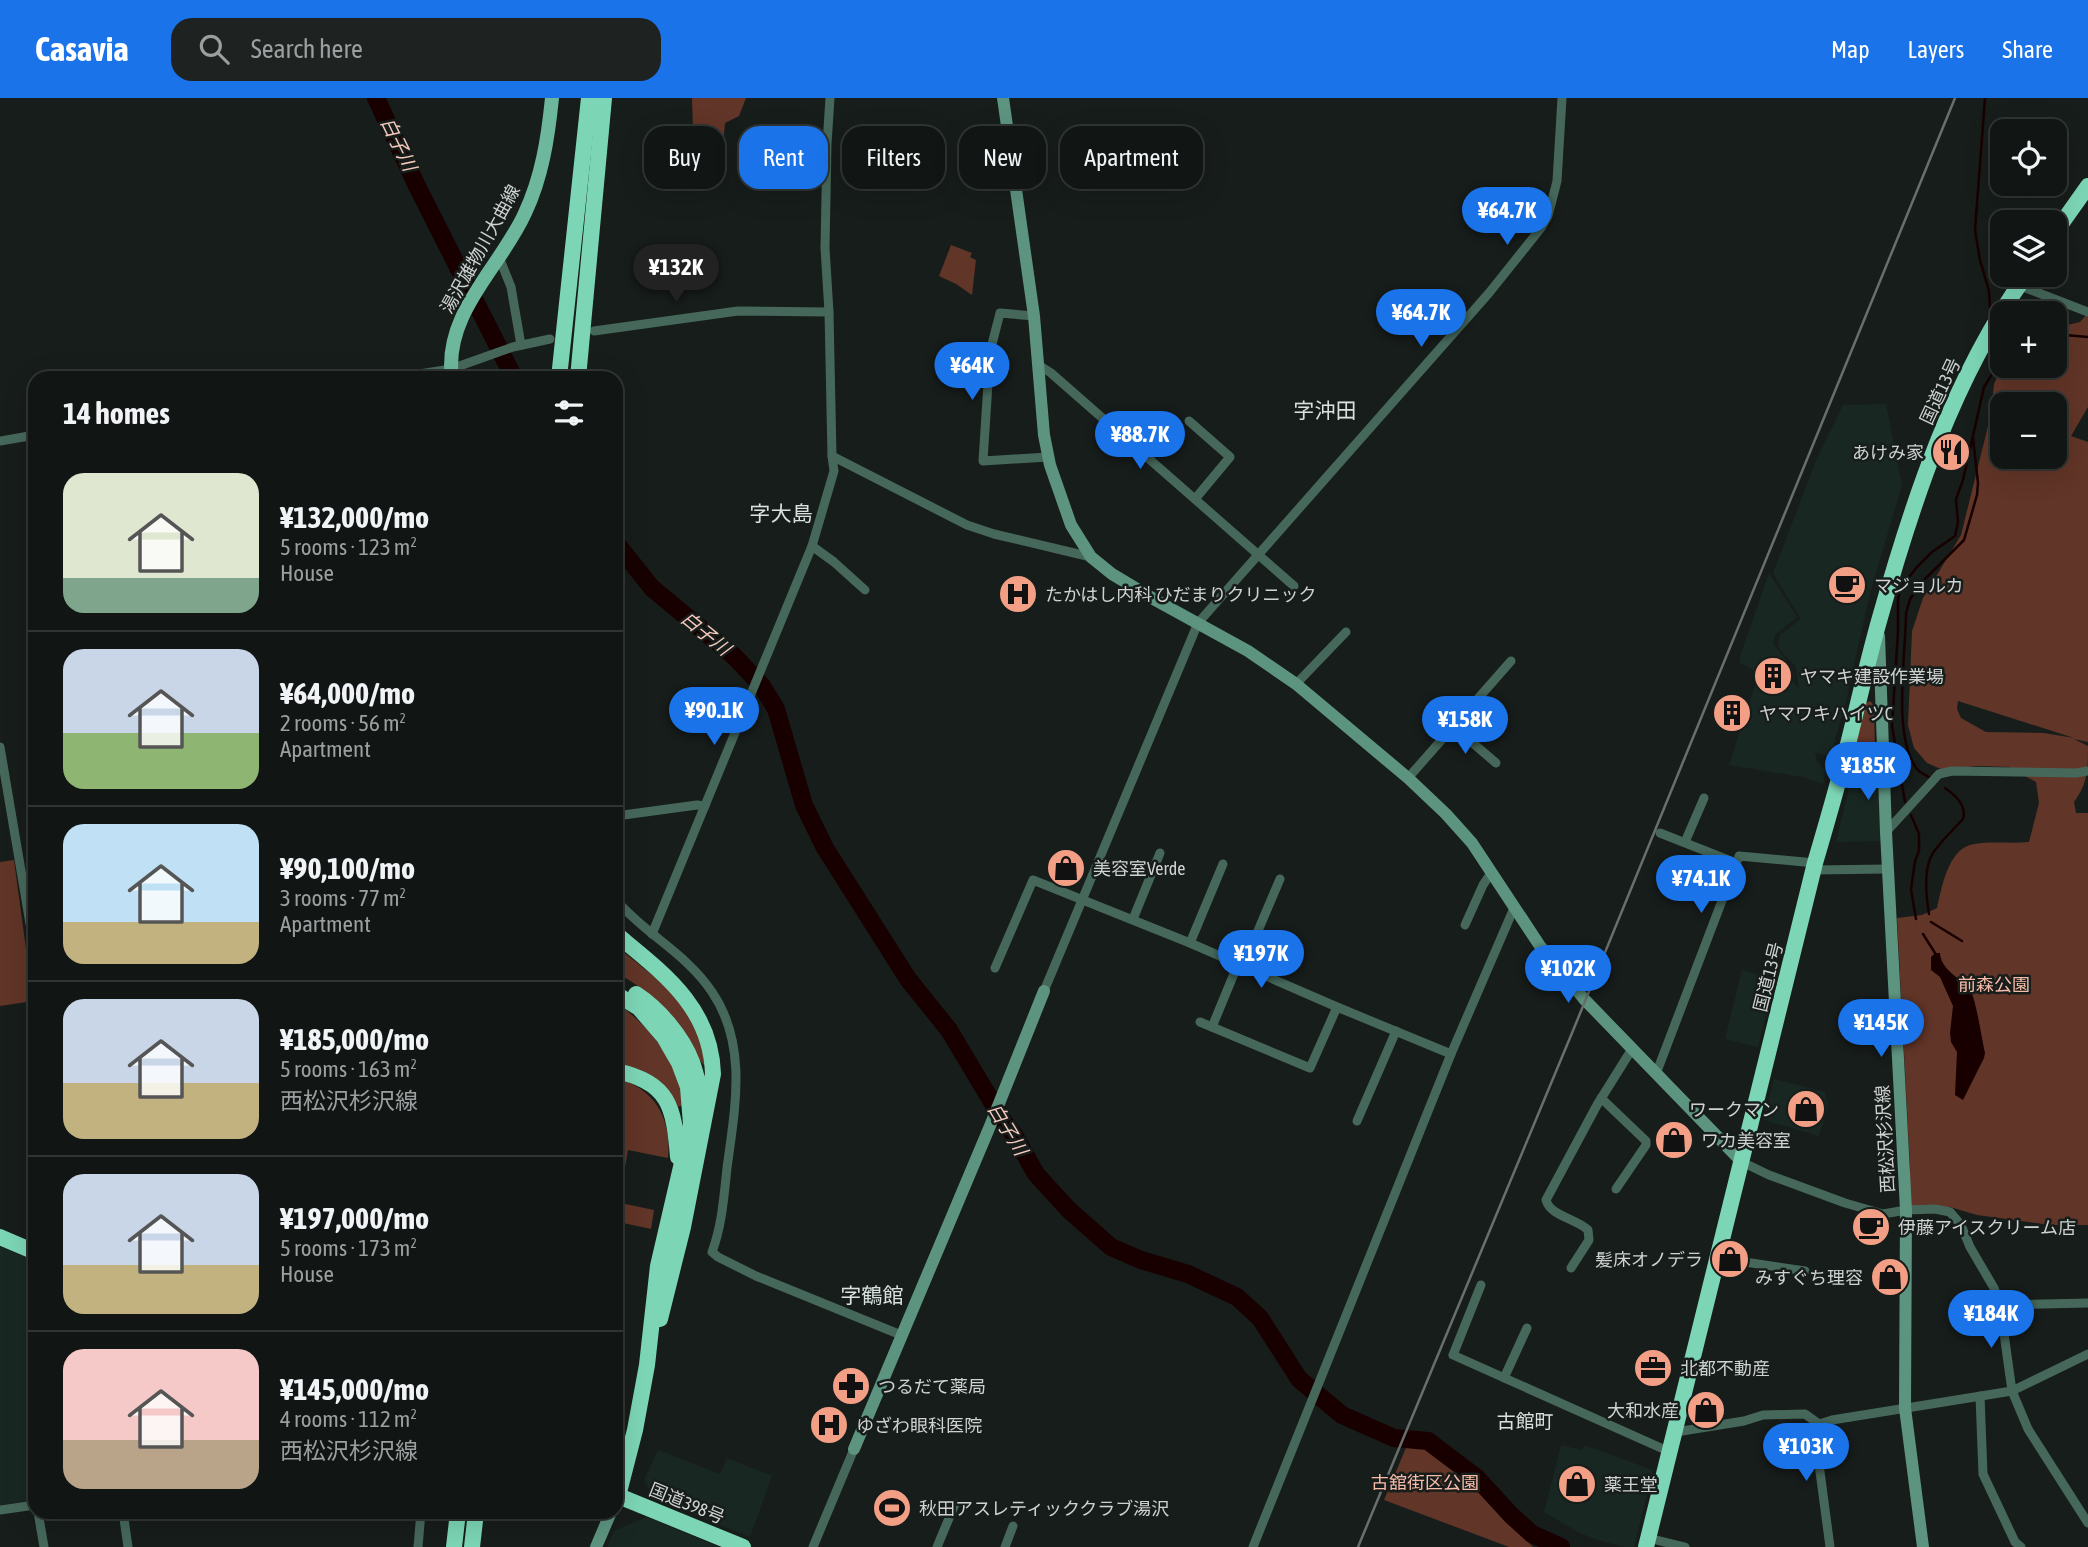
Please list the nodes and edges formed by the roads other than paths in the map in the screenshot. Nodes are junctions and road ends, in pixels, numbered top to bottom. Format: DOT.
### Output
graph roads {
  1 [pos="552,98"];
  2 [pos="589,98"];
  3 [pos="604,98"];
  4 [pos="830,98"];
  5 [pos="1003,98"];
  6 [pos="1562,98"];
  7 [pos="2088,186"];
  8 [pos="2067,216"];
  9 [pos="499,257"];
  10 [pos="2018,287"];
  11 [pos="2029,287"];
  12 [pos="830,312"];
  13 [pos="2088,312"];
  14 [pos="1034,316"];
  15 [pos="593,331"];
  16 [pos="550,339"];
  17 [pos="517,346"];
  18 [pos="1037,364"];
  19 [pos="451,371"];
  20 [pos="457,371"];
  21 [pos="560,371"];
  22 [pos="579,371"];
  23 [pos="1189,421"];
  24 [pos="28,436"];
  25 [pos="0,441"];
  26 [pos="832,456"];
  27 [pos="1048,457"];
  28 [pos="1195,499"];
  29 [pos="812,546"];
  30 [pos="1259,555"];
  31 [pos="1091,557"];
  32 [pos="1294,586"];
  33 [pos="865,590"];
  34 [pos="1878,622"];
  35 [pos="1198,623"];
  36 [pos="1346,632"];
  37 [pos="1511,661"];
  38 [pos="1296,684"];
  39 [pos="1453,726"];
  40 [pos="0,747"];
  41 [pos="1844,760"];
  42 [pos="1496,762"];
  43 [pos="1884,771"];
  44 [pos="2088,772"];
  45 [pos="1408,778"];
  46 [pos="1704,798"];
  47 [pos="705,806"];
  48 [pos="623,815"];
  49 [pos="1886,832"];
  50 [pos="1660,833"];
  51 [pos="1685,842"];
  52 [pos="1160,853"];
  53 [pos="1736,863"];
  54 [pos="1223,864"];
  55 [pos="1815,866"];
  56 [pos="1888,869"];
  57 [pos="1491,873"];
  58 [pos="1280,878"];
  59 [pos="1081,901"];
  60 [pos="623,908"];
  61 [pos="1514,908"];
  62 [pos="28,912"];
  63 [pos="1133,919"];
  64 [pos="1465,925"];
  65 [pos="652,934"];
  66 [pos="623,940"];
  67 [pos="1190,943"];
  68 [pos="1241,965"];
  69 [pos="995,968"];
  70 [pos="623,987"];
  71 [pos="1044,991"];
  72 [pos="623,998"];
  73 [pos="1338,1007"];
  74 [pos="1200,1022"];
  75 [pos="1212,1027"];
  76 [pos="1396,1031"];
  77 [pos="1632,1049"];
  78 [pos="1451,1054"];
  79 [pos="623,1072"];
  80 [pos="1656,1074"];
  81 [pos="1601,1097"];
  82 [pos="706,1112"];
  83 [pos="1357,1121"];
  84 [pos="1742,1162"];
  85 [pos="679,1174"];
  86 [pos="1616,1189"];
  87 [pos="1906,1210"];
  88 [pos="0,1237"];
  89 [pos="28,1249"];
  90 [pos="1718,1258"];
  91 [pos="1571,1268"];
  92 [pos="1805,1271"];
  93 [pos="1480,1285"];
  94 [pos="2088,1303"];
  95 [pos="2000,1305"];
  96 [pos="1527,1328"];
  97 [pos="901,1335"];
  98 [pos="2088,1354"];
  99 [pos="647,1365"];
  100 [pos="1504,1378"];
  101 [pos="2012,1391"];
  102 [pos="1980,1396"];
  103 [pos="1905,1408"];
  104 [pos="1819,1424"];
  105 [pos="1676,1432"];
  106 [pos="854,1449"];
  107 [pos="1670,1452"];
  108 [pos="623,1475"];
  109 [pos="623,1499"];
  110 [pos="955,1503"];
  111 [pos="28,1506"];
  112 [pos="0,1510"];
  113 [pos="39,1519"];
  114 [pos="124,1519"];
  115 [pos="420,1519"];
  116 [pos="457,1519"];
  117 [pos="475,1519"];
  118 [pos="608,1519"];
  119 [pos="2088,1523"];
  120 [pos="1013,1526"];
  121 [pos="1647,1542"];
  122 [pos="44,1547"];
  123 [pos="128,1547"];
  124 [pos="418,1547"];
  125 [pos="454,1547"];
  126 [pos="472,1547"];
  127 [pos="596,1547"];
  128 [pos="743,1547"];
  129 [pos="813,1547"];
  130 [pos="937,1547"];
  131 [pos="1005,1547"];
  132 [pos="1253,1547"];
  133 [pos="1685,1547"];
  134 [pos="1830,1547"];
  135 [pos="1923,1547"];
  136 [pos="2021,1547"];
  1 -- 9 [label="main road, 湯沢雄物川大曲線"];
  2 -- 21 [label="highway"];
  3 -- 22 [label="highway"];
  4 -- 12 [label="street"];
  5 -- 14 [label="street"];
  6 -- 30 [label="street"];
  7 -- 8 [label="highway"];
  9 -- 17 [label="street"];
  9 -- 19 [label="main road, 湯沢雄物川大曲線"];
  10 -- 34 [label="highway, 国道13号"];
  11 -- 13 [label="street"];
  12 -- 15 [label="street"];
  12 -- 26 [label="street"];
  14 -- 18 [label="street"];
  14 -- 27 [label="street"];
  16 -- 17 [label="street"];
  17 -- 20 [label="street"];
  18 -- 27 [label="street"];
  18 -- 28 [label="street"];
  23 -- 28 [label="street"];
  24 -- 25 [label="street"];
  26 -- 29 [label="street"];
  26 -- 31 [label="street"];
  27 -- 31 [label="street"];
  28 -- 30 [label="street"];
  29 -- 33 [label="street"];
  29 -- 47 [label="street"];
  30 -- 32 [label="street"];
  30 -- 35 [label="street"];
  31 -- 35 [label="street"];
  34 -- 41 [label="highway, 国道13号"];
  34 -- 43 [label="street, 西松沢杉沢線"];
  35 -- 38 [label="street"];
  35 -- 59 [label="street"];
  36 -- 38 [label="street"];
  37 -- 39 [label="street"];
  38 -- 45 [label="street"];
  39 -- 42 [label="street"];
  39 -- 45 [label="street"];
  40 -- 62 [label="street"];
  41 -- 43 [label="street"];
  41 -- 55 [label="highway, 国道13号"];
  43 -- 49 [label="street, 西松沢杉沢線"];
  44 -- 49 [label="street"];
  45 -- 57 [label="street"];
  46 -- 51 [label="street"];
  47 -- 48 [label="street"];
  47 -- 65 [label="street"];
  49 -- 56 [label="street, 西松沢杉沢線"];
  50 -- 51 [label="street"];
  51 -- 53 [label="street"];
  52 -- 63 [label="street"];
  53 -- 55 [label="street"];
  53 -- 80 [label="street"];
  54 -- 67 [label="street"];
  55 -- 56 [label="street"];
  55 -- 84 [label="highway, 国道13号"];
  56 -- 87 [label="street, 西松沢杉沢線"];
  57 -- 61 [label="street"];
  57 -- 64 [label="street"];
  58 -- 68 [label="street"];
  59 -- 63 [label="street"];
  59 -- 69 [label="street"];
  59 -- 71 [label="street"];
  60 -- 65 [label="street"];
  61 -- 77 [label="street"];
  61 -- 78 [label="street"];
  63 -- 67 [label="street"];
  65 -- 97 [label="street"];
  66 -- 82 [label="highway"];
  67 -- 68 [label="street"];
  68 -- 73 [label="street"];
  68 -- 75 [label="street"];
  70 -- 82 [label="highway"];
  71 -- 97 [label="street"];
  72 -- 85 [label="highway"];
  73 -- 75 [label="street"];
  73 -- 76 [label="street"];
  74 -- 75 [label="street"];
  76 -- 78 [label="street"];
  76 -- 83 [label="street"];
  77 -- 80 [label="street"];
  77 -- 81 [label="street"];
  78 -- 132 [label="street"];
  79 -- 85 [label="highway"];
  80 -- 84 [label="street"];
  81 -- 86 [label="street"];
  81 -- 91 [label="street"];
  82 -- 99 [label="highway"];
  84 -- 87 [label="street"];
  84 -- 90 [label="highway, 国道13号"];
  85 -- 99 [label="highway"];
  87 -- 95 [label="street"];
  87 -- 103 [label="street, 西松沢杉沢線"];
  88 -- 89 [label="highway"];
  90 -- 92 [label="street"];
  90 -- 105 [label="highway, 国道13号"];
  93 -- 100 [label="street"];
  94 -- 95 [label="street"];
  95 -- 101 [label="street"];
  96 -- 100 [label="street"];
  97 -- 106 [label="street"];
  98 -- 101 [label="street"];
  99 -- 108 [label="highway"];
  100 -- 107 [label="street"];
  101 -- 102 [label="street"];
  101 -- 119 [label="street"];
  102 -- 103 [label="street"];
  102 -- 136 [label="street"];
  103 -- 104 [label="street"];
  103 -- 135 [label="street, 西松沢杉沢線"];
  104 -- 105 [label="street"];
  104 -- 134 [label="street"];
  105 -- 107 [label="highway, 国道13号"];
  106 -- 129 [label="street"];
  107 -- 121 [label="highway, 国道13号"];
  109 -- 128 [label="highway, 国道398号"];
  110 -- 130 [label="street"];
  111 -- 112 [label="street"];
  113 -- 122 [label="street"];
  114 -- 123 [label="street"];
  115 -- 124 [label="street"];
  116 -- 125 [label="highway"];
  117 -- 126 [label="highway"];
  118 -- 127 [label="street"];
  120 -- 131 [label="street"];
  121 -- 133 [label="street"];
}
